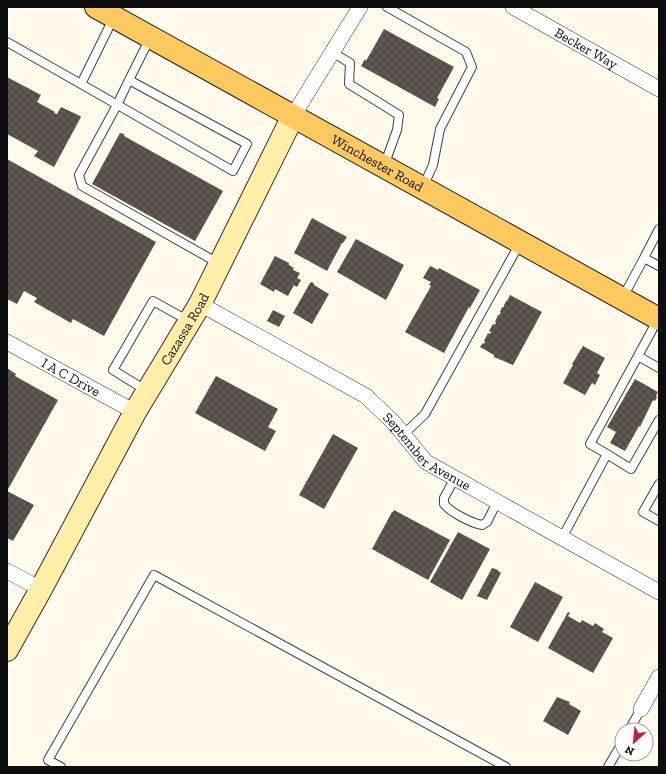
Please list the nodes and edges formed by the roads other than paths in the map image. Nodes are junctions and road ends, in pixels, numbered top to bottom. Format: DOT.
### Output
graph roads {
  1 [pos="360,7"];
  2 [pos="387,7"];
  3 [pos="513,7"];
  4 [pos="105,12"];
  5 [pos="151,38"];
  6 [pos="7,42"];
  7 [pos="332,52"];
  8 [pos="128,80"];
  9 [pos="81,84"];
  10 [pos="659,89"];
  11 [pos="117,105"];
  12 [pos="293,116"];
  13 [pos="383,166"];
  14 [pos="422,188"];
  15 [pos="659,229"];
  16 [pos="520,242"];
  17 [pos="644,258"];
  18 [pos="220,264"];
  19 [pos="659,266"];
  20 [pos="622,298"];
  21 [pos="195,313"];
  22 [pos="658,319"];
  23 [pos="7,342"];
  24 [pos="638,356"];
  25 [pos="659,368"];
  26 [pos="147,391"];
  27 [pos="134,412"];
  28 [pos="659,420"];
  29 [pos="404,434"];
  30 [pos="607,454"];
  31 [pos="455,478"];
  32 [pos="659,484"];
  33 [pos="497,502"];
  34 [pos="659,521"];
  35 [pos="562,538"];
  36 [pos="7,571"];
  37 [pos="41,589"];
  38 [pos="659,592"];
  39 [pos="7,650"];
  40 [pos="659,677"];
  41 [pos="642,709"];
  42 [pos="634,722"];
  43 [pos="614,757"];
  44 [pos="61,767"];
  45 [pos="506,767"];
  46 [pos="608,767"];
  1 -- 7 [label="street, Cazassa Road"];
  2 -- 14 [label="lane"];
  3 -- 10 [label="street, Becker Way"];
  4 -- 5 [label="main road, Winchester Road"];
  4 -- 9 [label="lane"];
  5 -- 8 [label="lane"];
  5 -- 12 [label="main road, Winchester Road"];
  6 -- 9 [label="lane"];
  7 -- 12 [label="street, Cazassa Road"];
  7 -- 13 [label="lane"];
  8 -- 11 [label="lane"];
  8 -- 11 [label="lane"];
  9 -- 11 [label="lane"];
  11 -- 18 [label="lane"];
  12 -- 13 [label="main road, Winchester Road"];
  12 -- 18 [label="street, Cazassa Road"];
  13 -- 14 [label="main road, Winchester Road"];
  14 -- 16 [label="main road, Winchester Road"];
  15 -- 17 [label="lane"];
  16 -- 20 [label="main road, Winchester Road"];
  16 -- 29 [label="lane"];
  17 -- 19 [label="lane"];
  17 -- 20 [label="lane"];
  18 -- 21 [label="street, Cazassa Road"];
  20 -- 22 [label="main road, Winchester Road"];
  21 -- 26 [label="street, Cazassa Road"];
  21 -- 26 [label="lane"];
  21 -- 29 [label="street, September Avenue"];
  22 -- 24 [label="lane"];
  23 -- 27 [label="street, I A C Drive"];
  24 -- 25 [label="lane"];
  24 -- 30 [label="lane"];
  26 -- 27 [label="street, Cazassa Road"];
  27 -- 37 [label="street, Cazassa Road"];
  28 -- 30 [label="lane"];
  29 -- 31 [label="street, September Avenue"];
  30 -- 35 [label="lane"];
  31 -- 33 [label="street, September Avenue"];
  31 -- 33 [label="lane"];
  32 -- 34 [label="lane"];
  33 -- 35 [label="street, September Avenue"];
  35 -- 38 [label="street, September Avenue"];
  36 -- 37 [label="street"];
  37 -- 39 [label="street, Cazassa Road"];
  40 -- 41 [label="street"];
  41 -- 42 [label="lane"];
  43 -- 46 [label="lane"];
  44 -- 45 [label="lane"];
}
